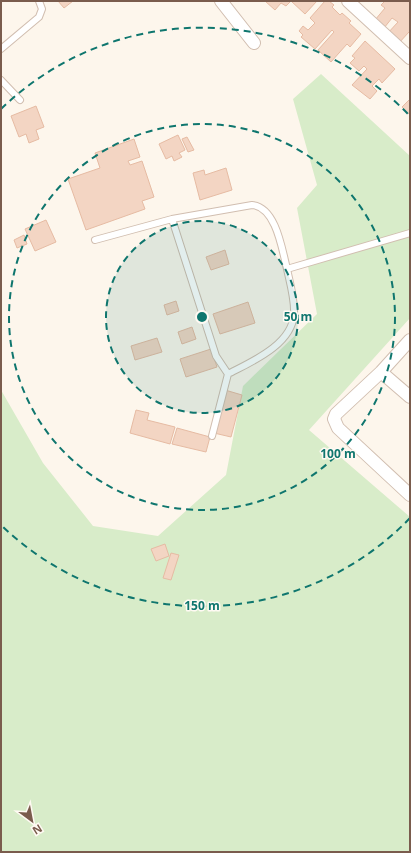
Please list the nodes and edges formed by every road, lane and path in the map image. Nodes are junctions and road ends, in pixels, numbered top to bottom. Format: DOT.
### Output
graph roads {
  1 [pos="38,1"];
  2 [pos="221,1"];
  3 [pos="348,1"];
  4 [pos="254,43"];
  5 [pos="1,49"];
  6 [pos="410,58"];
  7 [pos="1,80"];
  8 [pos="20,100"];
  9 [pos="172,219"];
  10 [pos="410,234"];
  11 [pos="95,240"];
  12 [pos="287,269"];
  13 [pos="410,340"];
  14 [pos="381,372"];
  15 [pos="228,374"];
  16 [pos="410,397"];
  17 [pos="212,436"];
  18 [pos="410,494"];
  1 -- 5 [label="lane"];
  2 -- 4 [label="street"];
  3 -- 6 [label="street"];
  7 -- 8 [label="lane"];
  9 -- 11 [label="lane"];
  9 -- 12 [label="lane"];
  9 -- 15 [label="lane"];
  10 -- 12 [label="lane"];
  12 -- 15 [label="lane"];
  13 -- 14 [label="street"];
  14 -- 16 [label="street"];
  14 -- 18 [label="street"];
  15 -- 17 [label="lane"];
}
